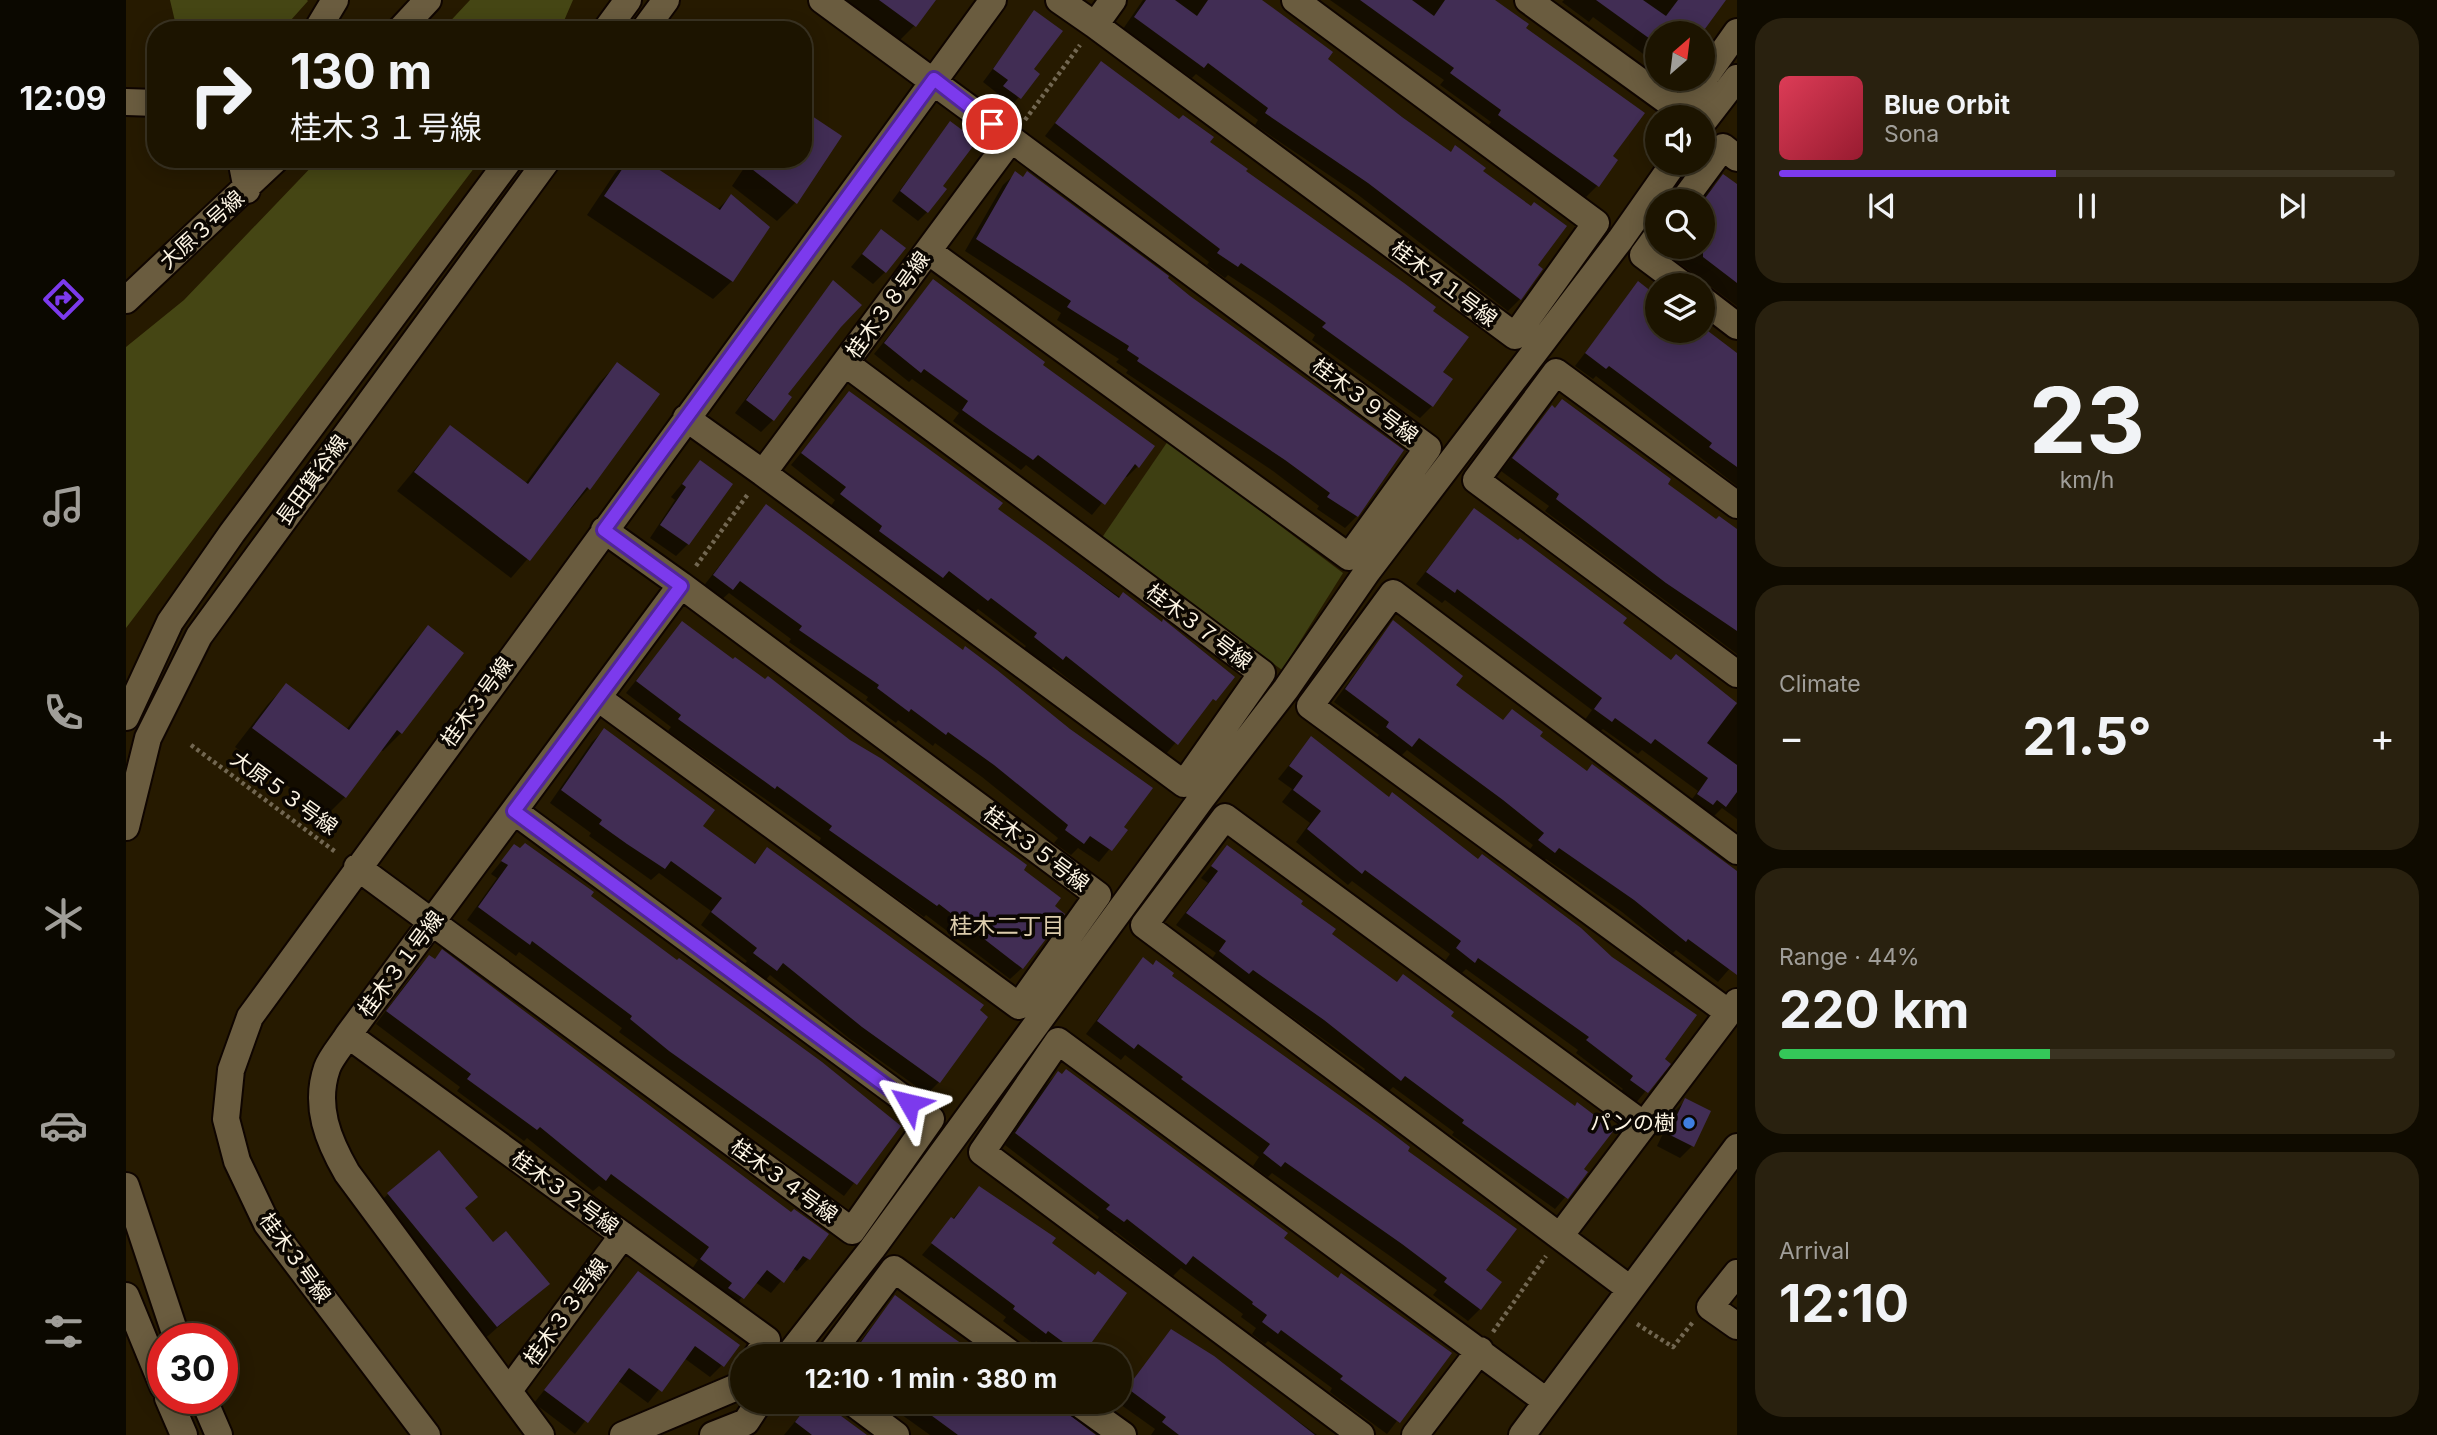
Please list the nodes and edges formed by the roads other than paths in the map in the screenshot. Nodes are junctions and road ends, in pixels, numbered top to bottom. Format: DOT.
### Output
graph roads {
  1 [pos="335,0"];
  2 [pos="428,0"];
  3 [pos="628,0"];
  4 [pos="666,0"];
  5 [pos="822,0"];
  6 [pos="993,0"];
  7 [pos="1059,0"];
  8 [pos="1113,0"];
  9 [pos="1295,0"];
  10 [pos="1528,0"];
  11 [pos="322,21"];
  12 [pos="408,21"];
  13 [pos="613,21"];
  14 [pos="651,21"];
  15 [pos="1095,25"];
  16 [pos="1737,32"];
  17 [pos="1737,78"];
  18 [pos="934,79"];
  19 [pos="126,102"];
  20 [pos="147,103"];
  21 [pos="1715,106"];
  22 [pos="1011,138"];
  23 [pos="1737,158"];
  24 [pos="243,168"];
  25 [pos="268,168"];
  26 [pos="503,168"];
  27 [pos="541,168"];
  28 [pos="1666,175"];
  29 [pos="1692,189"];
  30 [pos="247,190"];
  31 [pos="928,251"];
  32 [pos="1647,259"];
  33 [pos="1666,273"];
  34 [pos="126,300"];
  35 [pos="1715,309"];
  36 [pos="1737,326"];
  37 [pos="845,363"];
  38 [pos="686,418"];
  39 [pos="763,473"];
  40 [pos="1737,505"];
  41 [pos="604,530"];
  42 [pos="681,586"];
  43 [pos="1737,674"];
  44 [pos="598,698"];
  45 [pos="126,717"];
  46 [pos="514,811"];
  47 [pos="126,827"];
  48 [pos="1737,851"];
  49 [pos="357,867"];
  50 [pos="432,922"];
  51 [pos="1733,1007"];
  52 [pos="348,1035"];
  53 [pos="1644,1125"];
  54 [pos="1737,1147"];
  55 [pos="126,1186"];
  56 [pos="623,1235"];
  57 [pos="1560,1236"];
  58 [pos="1737,1273"];
  59 [pos="126,1296"];
  60 [pos="1623,1299"];
  61 [pos="172,1323"];
  62 [pos="1737,1326"];
  63 [pos="764,1344"];
  64 [pos="797,1344"];
  65 [pos="838,1344"];
  66 [pos="997,1344"];
  67 [pos="147,1348"];
  68 [pos="1480,1350"];
  69 [pos="510,1389"];
  70 [pos="730,1390"];
  71 [pos="1546,1401"];
  72 [pos="175,1414"];
  73 [pos="210,1414"];
  74 [pos="751,1414"];
  75 [pos="868,1414"];
  76 [pos="1093,1414"];
  77 [pos="184,1435"];
  78 [pos="219,1435"];
  79 [pos="427,1435"];
  80 [pos="541,1435"];
  81 [pos="623,1435"];
  82 [pos="713,1435"];
  83 [pos="896,1435"];
  84 [pos="1122,1435"];
  85 [pos="1361,1435"];
  86 [pos="1415,1435"];
  87 [pos="1522,1435"];
  1 -- 11 [label="street"];
  2 -- 12 [label="street"];
  3 -- 13 [label="street"];
  4 -- 14 [label="street"];
  5 -- 18 [label="street"];
  6 -- 18 [label="street, 桂木３号線"];
  7 -- 15 [label="street"];
  8 -- 15 [label="street"];
  9 -- 15 [label="street, 桂木４１号線"];
  10 -- 16 [label="street"];
  17 -- 21 [label="street"];
  18 -- 22 [label="street"];
  18 -- 38 [label="street, 桂木３号線"];
  19 -- 20 [label="street"];
  22 -- 31 [label="street, 桂木３８号線"];
  22 -- 31 [label="street, 桂木３９号線"];
  23 -- 29 [label="street"];
  24 -- 30 [label="street"];
  25 -- 30 [label="street, 大原３号線"];
  26 -- 45 [label="street, 長田箕谷線"];
  27 -- 47 [label="street, 長田箕谷線"];
  28 -- 64 [label="street"];
  30 -- 34 [label="street, 大原３号線"];
  31 -- 37 [label="street, 桂木３８号線"];
  32 -- 33 [label="street"];
  35 -- 36 [label="street"];
  37 -- 39 [label="street, 桂木３８号線"];
  37 -- 39 [label="street, 桂木３７号線"];
  38 -- 39 [label="street"];
  38 -- 41 [label="street, 桂木３号線"];
  40 -- 43 [label="street"];
  41 -- 42 [label="street"];
  41 -- 49 [label="street, 桂木３号線"];
  42 -- 44 [label="street, 桂木３１号線"];
  42 -- 44 [label="street, 桂木３５号線"];
  44 -- 46 [label="street, 桂木３１号線"];
  46 -- 50 [label="street, 桂木３１号線"];
  46 -- 50 [label="street, 桂木３４号線"];
  48 -- 51 [label="street"];
  49 -- 50 [label="street, 桂木３４号線"];
  49 -- 79 [label="street, 桂木３号線"];
  50 -- 52 [label="street, 桂木３１号線"];
  51 -- 53 [label="street"];
  52 -- 56 [label="street, 桂木３２号線"];
  52 -- 69 [label="street, 桂木３１号線"];
  53 -- 57 [label="street"];
  53 -- 57 [label="street"];
  54 -- 60 [label="street"];
  55 -- 61 [label="street"];
  56 -- 63 [label="street, 桂木３２号線"];
  56 -- 69 [label="street, 桂木３３号線"];
  57 -- 60 [label="street"];
  58 -- 62 [label="street"];
  59 -- 67 [label="street"];
  60 -- 71 [label="street"];
  65 -- 66 [label="street"];
  68 -- 71 [label="street"];
  68 -- 85 [label="street"];
  68 -- 86 [label="street"];
  69 -- 80 [label="street, 桂木３１号線"];
  70 -- 81 [label="street"];
  71 -- 87 [label="street"];
  72 -- 77 [label="street"];
  73 -- 78 [label="street"];
  74 -- 82 [label="street"];
  75 -- 83 [label="street"];
  76 -- 84 [label="street"];
}
